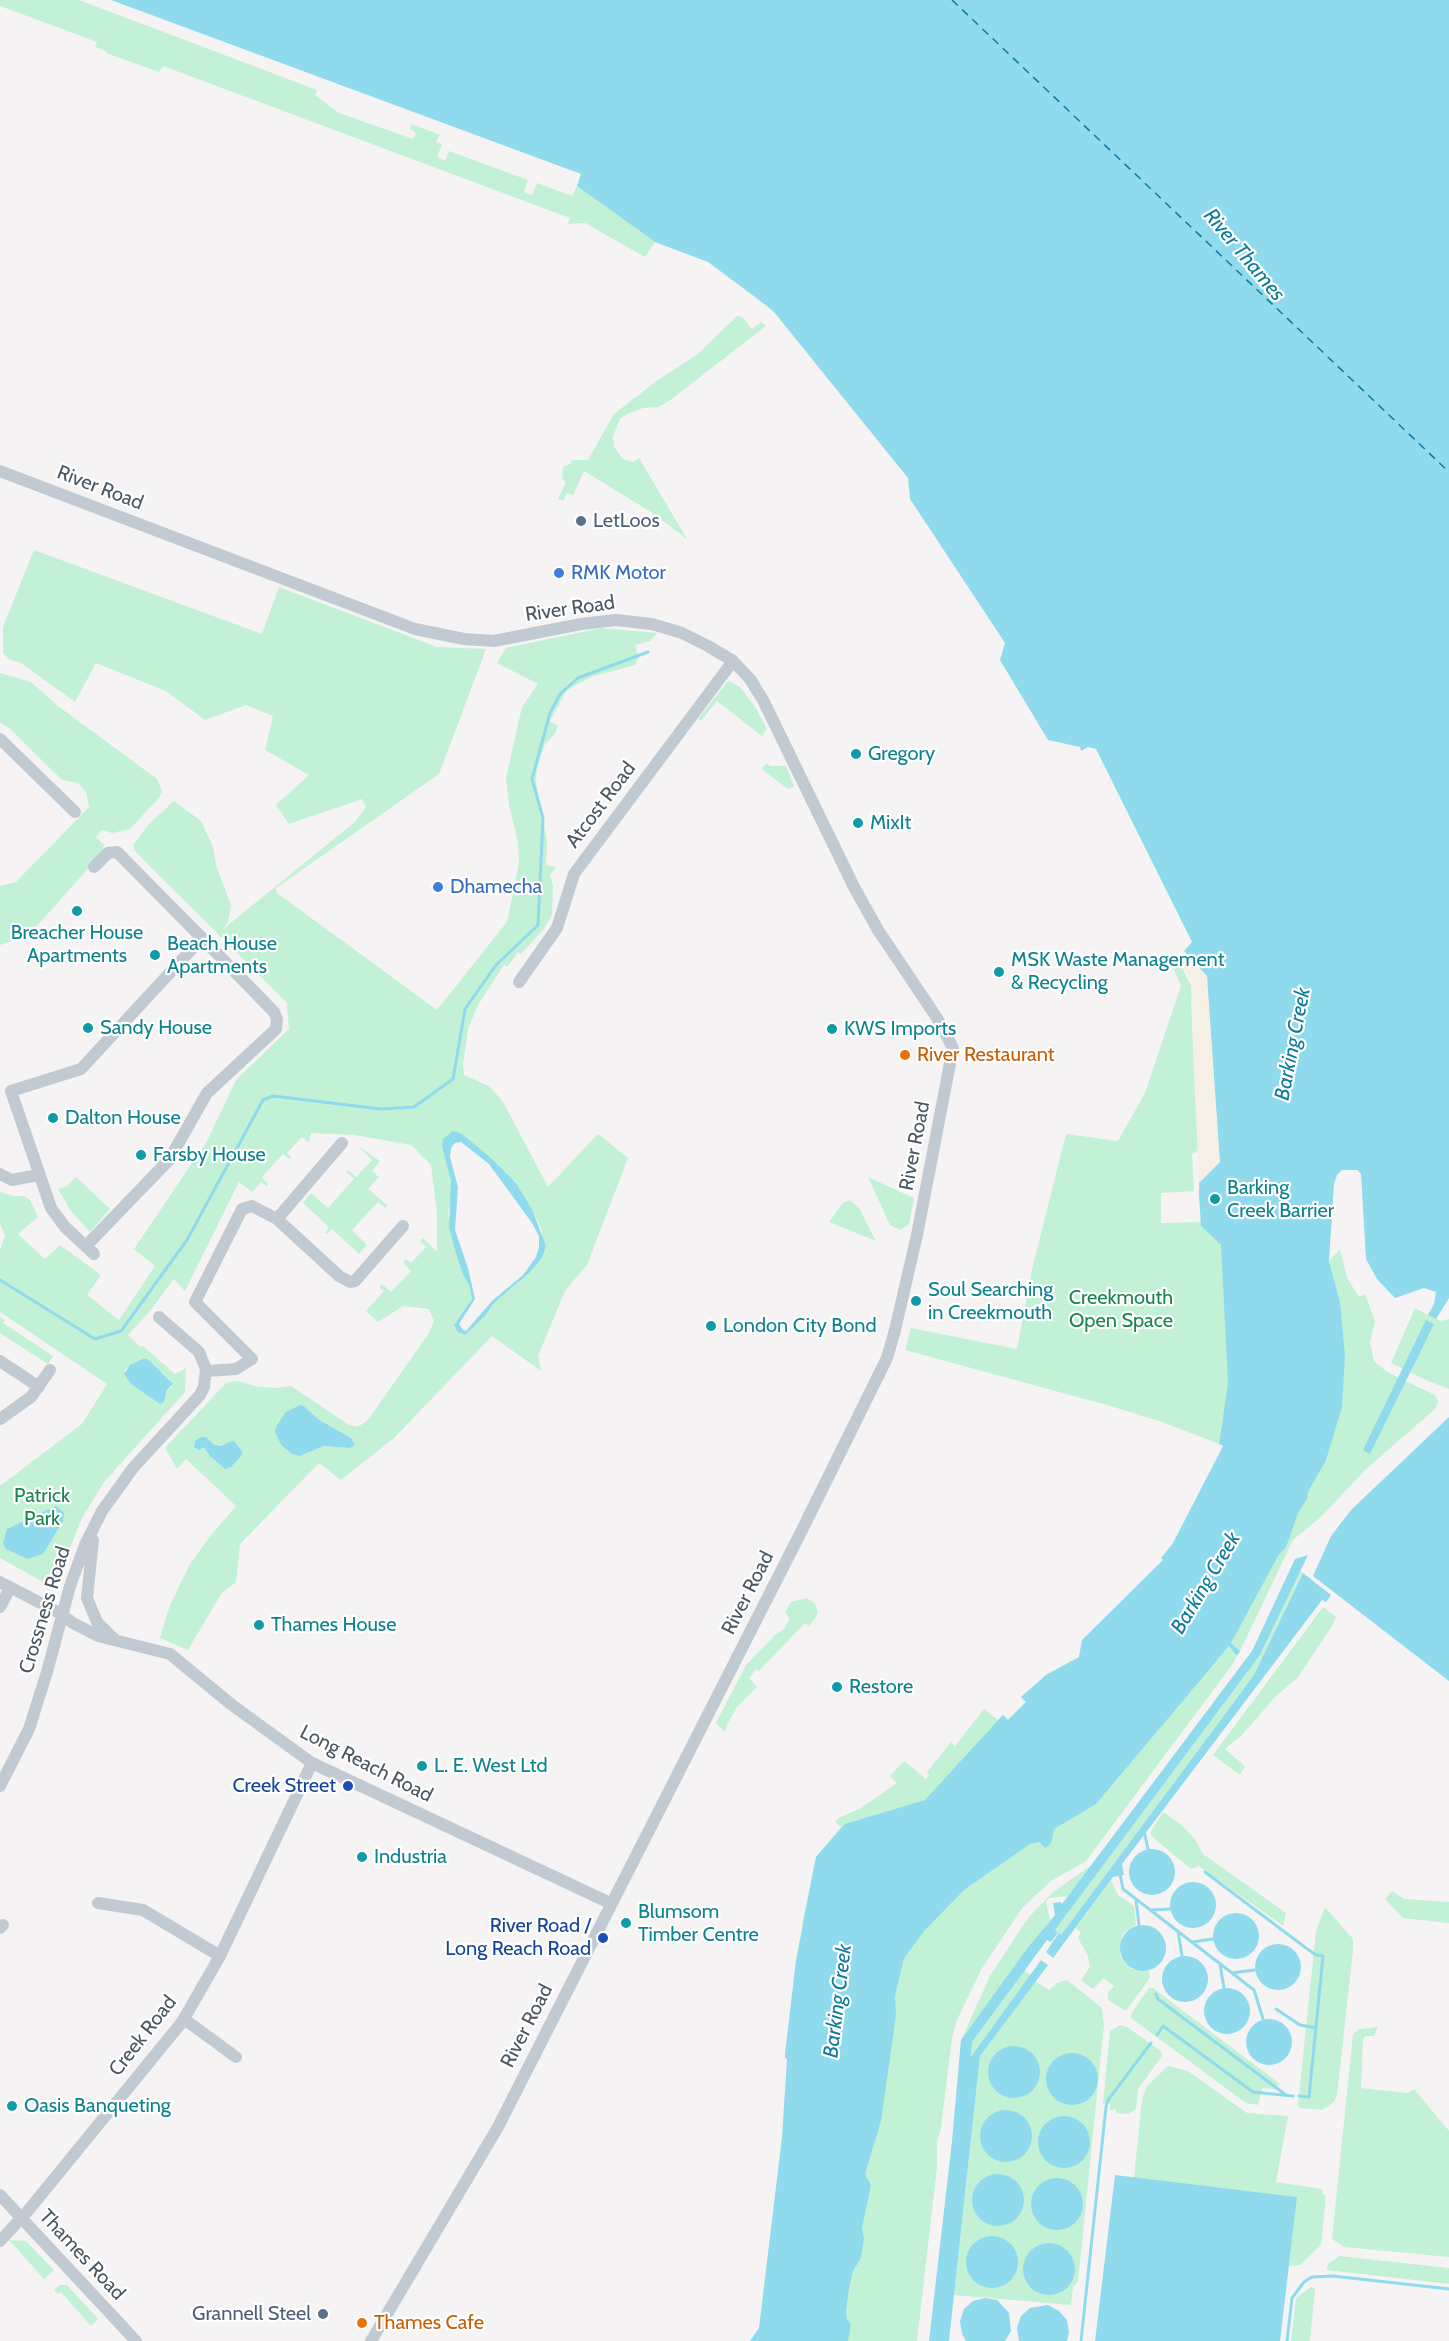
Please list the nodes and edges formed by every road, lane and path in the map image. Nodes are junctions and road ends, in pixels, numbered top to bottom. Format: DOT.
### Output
graph roads {
  1 [pos="0,471"];
  2 [pos="733,661"];
  3 [pos="0,739"];
  4 [pos="75,812"];
  5 [pos="94,867"];
  6 [pos="202,938"];
  7 [pos="519,982"];
  8 [pos="342,1143"];
  9 [pos="0,1174"];
  10 [pos="38,1174"];
  11 [pos="277,1219"];
  12 [pos="403,1226"];
  13 [pos="159,1317"];
  14 [pos="0,1361"];
  15 [pos="50,1370"];
  16 [pos="206,1371"];
  17 [pos="39,1387"];
  18 [pos="0,1419"];
  19 [pos="94,1526"];
  20 [pos="5,1585"];
  21 [pos="0,1607"];
  22 [pos="63,1615"];
  23 [pos="117,1642"];
  24 [pos="312,1763"];
  25 [pos="0,1786"];
  26 [pos="99,1903"];
  27 [pos="610,1903"];
  28 [pos="220,1956"];
  29 [pos="184,2019"];
  30 [pos="236,2057"];
  31 [pos="0,2195"];
  32 [pos="21,2217"];
  33 [pos="0,2241"];
  34 [pos="136,2341"];
  35 [pos="371,2341"];
  1 -- 2 [label="street, River Road"];
  2 -- 7 [label="street, Atcost Road"];
  2 -- 27 [label="street, River Road"];
  3 -- 4 [label="street"];
  5 -- 6 [label="street"];
  6 -- 10 [label="street"];
  6 -- 10 [label="street"];
  8 -- 11 [label="street"];
  9 -- 10 [label="street"];
  11 -- 12 [label="street"];
  11 -- 16 [label="street"];
  13 -- 16 [label="street"];
  14 -- 17 [label="street"];
  15 -- 17 [label="street"];
  16 -- 19 [label="street, Crossness Road"];
  17 -- 18 [label="street"];
  19 -- 22 [label="street, Crossness Road"];
  19 -- 23 [label="street"];
  20 -- 21 [label="street"];
  20 -- 22 [label="street, Long Reach Road"];
  22 -- 23 [label="street, Long Reach Road"];
  22 -- 25 [label="street, Crossness Road"];
  23 -- 24 [label="street, Long Reach Road"];
  24 -- 27 [label="street, Long Reach Road"];
  24 -- 28 [label="street, Creek Road"];
  26 -- 28 [label="street"];
  27 -- 35 [label="street, River Road"];
  28 -- 29 [label="street, Creek Road"];
  29 -- 30 [label="street"];
  29 -- 32 [label="street, Creek Road"];
  31 -- 32 [label="street, Thames Road"];
  32 -- 33 [label="street, Creek Road"];
  32 -- 34 [label="street, Thames Road"];
}
